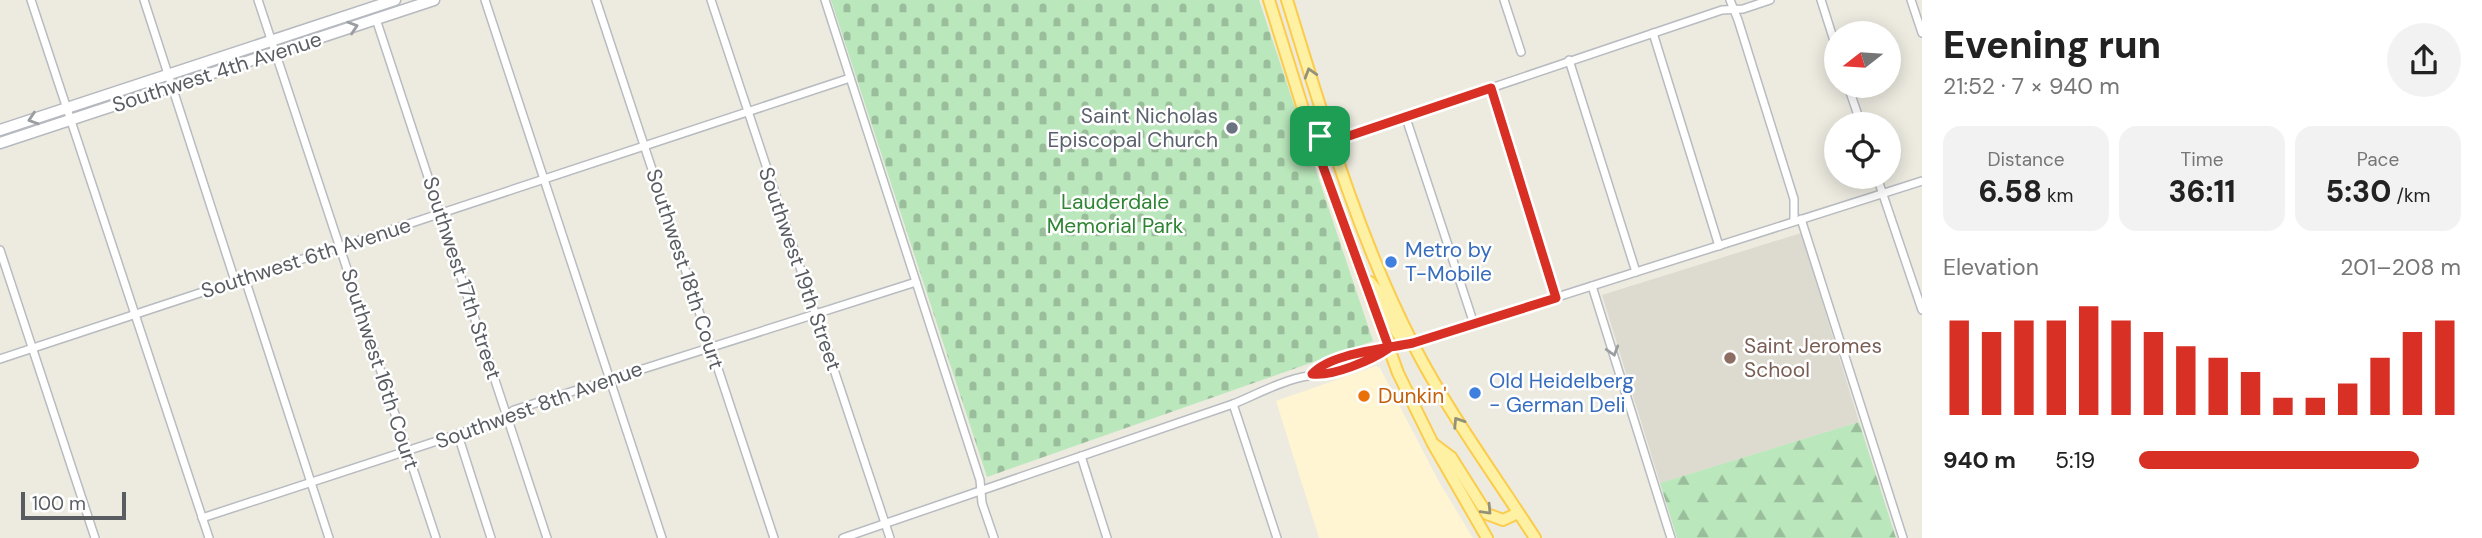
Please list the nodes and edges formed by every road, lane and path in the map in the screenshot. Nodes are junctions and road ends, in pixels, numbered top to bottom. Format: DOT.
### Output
graph roads {
  1 [pos="31,0"];
  2 [pos="144,0"];
  3 [pos="258,0"];
  4 [pos="395,0"];
  5 [pos="434,0"];
  6 [pos="485,0"];
  7 [pos="596,0"];
  8 [pos="710,0"];
  9 [pos="825,0"];
  10 [pos="1269,0"];
  11 [pos="1287,0"];
  12 [pos="1504,0"];
  13 [pos="1730,0"];
  14 [pos="1770,0"];
  15 [pos="1821,0"];
  16 [pos="1911,0"];
  17 [pos="379,2"];
  18 [pos="365,4"];
  19 [pos="1733,9"];
  20 [pos="376,19"];
  21 [pos="1828,21"];
  22 [pos="1653,33"];
  23 [pos="1922,33"];
  24 [pos="271,41"];
  25 [pos="1521,52"];
  26 [pos="275,53"];
  27 [pos="1569,60"];
  28 [pos="169,74"];
  29 [pos="850,78"];
  30 [pos="172,86"];
  31 [pos="1491,88"];
  32 [pos="66,108"];
  33 [pos="748,113"];
  34 [pos="1406,118"];
  35 [pos="71,121"];
  36 [pos="1309,128"];
  37 [pos="0,130"];
  38 [pos="1331,142"];
  39 [pos="0,143"];
  40 [pos="645,146"];
  41 [pos="543,180"];
  42 [pos="1922,181"];
  43 [pos="1882,189"];
  44 [pos="1883,193"];
  45 [pos="442,213"];
  46 [pos="1798,220"];
  47 [pos="339,246"];
  48 [pos="1719,246"];
  49 [pos="0,250"];
  50 [pos="1636,272"];
  51 [pos="1365,276"];
  52 [pos="246,279"];
  53 [pos="236,281"];
  54 [pos="916,282"];
  55 [pos="1592,286"];
  56 [pos="1556,298"];
  57 [pos="1922,310"];
  58 [pos="816,314"];
  59 [pos="135,315"];
  60 [pos="1474,324"];
  61 [pos="1413,343"];
  62 [pos="711,346"];
  63 [pos="1389,348"];
  64 [pos="32,349"];
  65 [pos="0,359"];
  66 [pos="609,378"];
  67 [pos="1233,404"];
  68 [pos="507,415"];
  69 [pos="458,435"];
  70 [pos="1433,444"];
  71 [pos="408,451"];
  72 [pos="1081,456"];
  73 [pos="311,482"];
  74 [pos="981,490"];
  75 [pos="1518,513"];
  76 [pos="202,518"];
  77 [pos="885,524"];
  78 [pos="95,538"];
  79 [pos="209,538"];
  80 [pos="329,538"];
  81 [pos="436,538"];
  82 [pos="491,538"];
  83 [pos="547,538"];
  84 [pos="662,538"];
  85 [pos="774,538"];
  86 [pos="843,538"];
  87 [pos="890,538"];
  88 [pos="994,538"];
  89 [pos="1107,538"];
  90 [pos="1277,538"];
  91 [pos="1487,538"];
  92 [pos="1535,538"];
  93 [pos="1671,538"];
  94 [pos="1903,538"];
  1 -- 32 [label="street"];
  2 -- 28 [label="street"];
  3 -- 24 [label="street, Southwest 16th Court"];
  4 -- 17 [label="main road, Southwest 4th Avenue"];
  5 -- 20 [label="main road, Southwest 4th Avenue"];
  6 -- 41 [label="street"];
  7 -- 40 [label="street, Southwest 18th Court"];
  8 -- 33 [label="street, Southwest 19th Street"];
  9 -- 29 [label="street"];
  10 -- 36 [label="main road"];
  38 -- 11 [label="main road, one-way"];
  12 -- 25 [label="street"];
  13 -- 19 [label="street"];
  14 -- 19 [label="street"];
  15 -- 21 [label="street"];
  16 -- 23 [label="street"];
  17 -- 18 [label="main road, Southwest 4th Avenue"];
  17 -- 20 [label="main road"];
  18 -- 20 [label="main road, Southwest 17th Street"];
  18 -- 24 [label="main road, Southwest 4th Avenue"];
  19 -- 22 [label="street"];
  19 -- 46 [label="street"];
  26 -- 20 [label="main road, Southwest 4th Avenue, one-way"];
  20 -- 45 [label="street, Southwest 17th Street"];
  22 -- 27 [label="street"];
  22 -- 48 [label="street"];
  24 -- 26 [label="street, Southwest 16th Court"];
  24 -- 28 [label="main road, Southwest 4th Avenue"];
  26 -- 30 [label="main road, Southwest 4th Avenue"];
  26 -- 47 [label="street, Southwest 16th Court"];
  27 -- 31 [label="street"];
  27 -- 50 [label="street"];
  28 -- 30 [label="street"];
  28 -- 32 [label="main road, Southwest 4th Avenue"];
  29 -- 33 [label="street, Southwest 6th Avenue"];
  29 -- 54 [label="street"];
  30 -- 35 [label="main road, Southwest 4th Avenue"];
  30 -- 53 [label="street"];
  31 -- 34 [label="street"];
  31 -- 56 [label="street"];
  32 -- 35 [label="street"];
  32 -- 37 [label="main road, Southwest 4th Avenue, one-way"];
  33 -- 40 [label="street, Southwest 6th Avenue"];
  33 -- 58 [label="street, Southwest 19th Street"];
  34 -- 38 [label="street"];
  34 -- 60 [label="street"];
  35 -- 39 [label="main road, Southwest 4th Avenue"];
  35 -- 59 [label="street"];
  36 -- 38 [label="main road"];
  36 -- 51 [label="main road"];
  38 -- 61 [label="main road"];
  40 -- 41 [label="street, Southwest 6th Avenue"];
  40 -- 62 [label="street, Southwest 18th Court"];
  41 -- 45 [label="street, Southwest 6th Avenue"];
  41 -- 66 [label="street"];
  42 -- 44 [label="street"];
  43 -- 44 [label="street"];
  44 -- 46 [label="street"];
  44 -- 57 [label="street"];
  45 -- 47 [label="street, Southwest 6th Avenue"];
  45 -- 68 [label="street, Southwest 17th Street"];
  46 -- 48 [label="street"];
  46 -- 94 [label="street"];
  47 -- 52 [label="street, Southwest 6th Avenue"];
  47 -- 71 [label="street, Southwest 16th Court"];
  48 -- 50 [label="street"];
  49 -- 64 [label="street"];
  50 -- 55 [label="street"];
  51 -- 61 [label="main road"];
  51 -- 63 [label="main road"];
  52 -- 53 [label="street, Southwest 6th Avenue"];
  52 -- 73 [label="street"];
  53 -- 59 [label="street, Southwest 6th Avenue"];
  54 -- 58 [label="street, Southwest 8th Avenue"];
  54 -- 74 [label="street"];
  55 -- 56 [label="street"];
  55 -- 93 [label="street, one-way"];
  56 -- 60 [label="street"];
  58 -- 62 [label="street, Southwest 8th Avenue"];
  58 -- 77 [label="street, Southwest 19th Street"];
  59 -- 64 [label="street, Southwest 6th Avenue"];
  59 -- 76 [label="street"];
  60 -- 61 [label="street"];
  61 -- 63 [label="street"];
  75 -- 61 [label="main road, one-way"];
  62 -- 66 [label="street, Southwest 8th Avenue"];
  62 -- 85 [label="street, Southwest 18th Court"];
  63 -- 67 [label="street"];
  63 -- 70 [label="main road"];
  64 -- 65 [label="street, Southwest 6th Avenue"];
  64 -- 78 [label="street"];
  66 -- 68 [label="street, Southwest 8th Avenue"];
  66 -- 84 [label="street"];
  67 -- 72 [label="street"];
  67 -- 90 [label="street"];
  68 -- 69 [label="street, Southwest 8th Avenue"];
  68 -- 83 [label="street, Southwest 17th Street"];
  69 -- 71 [label="street, Southwest 8th Avenue"];
  69 -- 82 [label="street"];
  70 -- 75 [label="main road, one-way"];
  70 -- 91 [label="main road"];
  71 -- 73 [label="street, Southwest 8th Avenue"];
  71 -- 81 [label="street, Southwest 16th Court"];
  72 -- 74 [label="street"];
  72 -- 89 [label="street"];
  73 -- 76 [label="street, Southwest 8th Avenue"];
  73 -- 80 [label="street"];
  74 -- 77 [label="street"];
  74 -- 88 [label="street"];
  75 -- 92 [label="main road"];
  76 -- 79 [label="street"];
  77 -- 86 [label="street"];
  77 -- 87 [label="street, Southwest 19th Street"];
}
